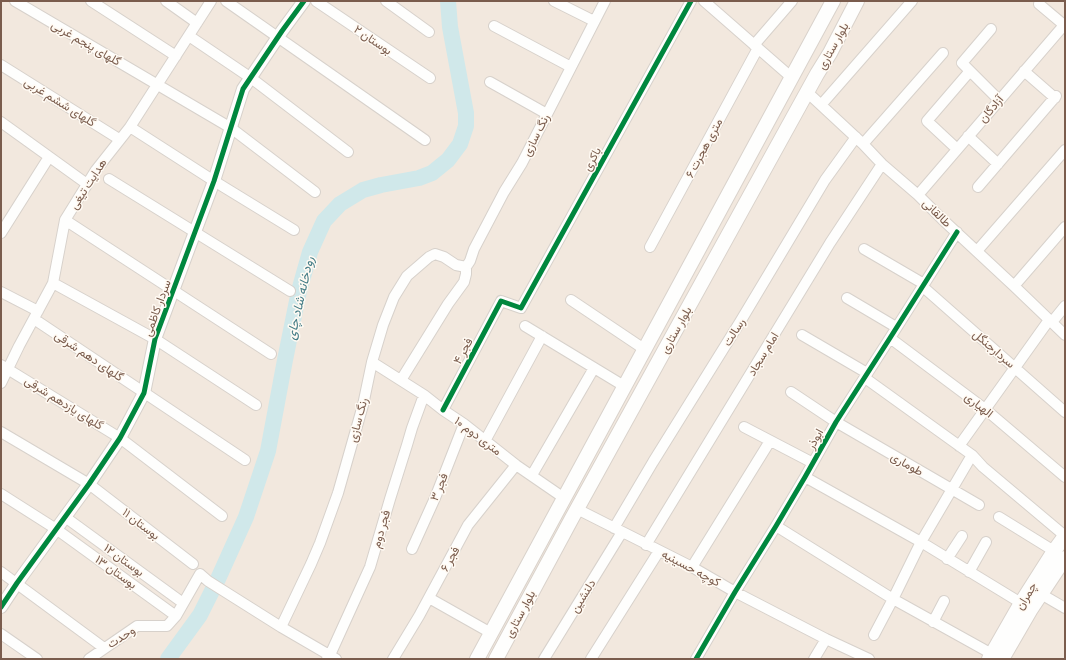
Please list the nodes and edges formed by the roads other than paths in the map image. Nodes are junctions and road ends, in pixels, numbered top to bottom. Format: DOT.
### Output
graph roads {
  1 [pos="15,1"];
  2 [pos="91,1"];
  3 [pos="166,1"];
  4 [pos="211,1"];
  5 [pos="226,1"];
  6 [pos="304,1"];
  7 [pos="316,1"];
  8 [pos="386,1"];
  9 [pos="554,1"];
  10 [pos="605,1"];
  11 [pos="692,1"];
  12 [pos="704,1"];
  13 [pos="792,1"];
  14 [pos="833,1"];
  15 [pos="857,1"];
  16 [pos="912,1"];
  17 [pos="1040,4"];
  18 [pos="594,22"];
  19 [pos="197,23"];
  20 [pos="1064,25"];
  21 [pos="494,26"];
  22 [pos="991,29"];
  23 [pos="429,32"];
  24 [pos="189,36"];
  25 [pos="278,37"];
  26 [pos="756,47"];
  27 [pos="943,53"];
  28 [pos="176,56"];
  29 [pos="1,65"];
  30 [pos="571,67"];
  31 [pos="1024,71"];
  32 [pos="970,72"];
  33 [pos="251,78"];
  34 [pos="430,78"];
  35 [pos="790,78"];
  36 [pos="490,82"];
  37 [pos="157,84"];
  38 [pos="809,90"];
  39 [pos="999,100"];
  40 [pos="820,105"];
  41 [pos="547,114"];
  42 [pos="2,124"];
  43 [pos="130,127"];
  44 [pos="231,128"];
  45 [pos="968,136"];
  46 [pos="119,139"];
  47 [pos="425,140"];
  48 [pos="860,141"];
  49 [pos="957,149"];
  50 [pos="1065,150"];
  51 [pos="348,152"];
  52 [pos="49,157"];
  53 [pos="882,164"];
  54 [pos="998,164"];
  55 [pos="109,179"];
  56 [pos="214,181"];
  57 [pos="87,184"];
  58 [pos="978,187"];
  59 [pos="315,192"];
  60 [pos="918,195"];
  61 [pos="65,220"];
  62 [pos="1065,227"];
  63 [pos="294,230"];
  64 [pos="194,232"];
  65 [pos="956,232"];
  66 [pos="1,233"];
  67 [pos="650,247"];
  68 [pos="864,249"];
  69 [pos="978,251"];
  70 [pos="466,267"];
  71 [pos="53,283"];
  72 [pos="923,285"];
  73 [pos="1014,286"];
  74 [pos="173,291"];
  75 [pos="290,291"];
  76 [pos="1,292"];
  77 [pos="847,298"];
  78 [pos="571,300"];
  79 [pos="502,302"];
  80 [pos="1065,306"];
  81 [pos="36,315"];
  82 [pos="1051,321"];
  83 [pos="525,326"];
  84 [pos="896,328"];
  85 [pos="802,334"];
  86 [pos="1065,335"];
  87 [pos="542,336"];
  88 [pos="890,338"];
  89 [pos="155,339"];
  90 [pos="644,349"];
  91 [pos="270,354"];
  92 [pos="372,362"];
  93 [pos="4,367"];
  94 [pos="1015,367"];
  95 [pos="594,368"];
  96 [pos="866,376"];
  97 [pos="400,380"];
  98 [pos="1,383"];
  99 [pos="624,386"];
  100 [pos="791,392"];
  101 [pos="144,393"];
  102 [pos="424,395"];
  103 [pos="256,405"];
  104 [pos="985,409"];
  105 [pos="443,410"];
  106 [pos="1065,412"];
  107 [pos="836,422"];
  108 [pos="464,424"];
  109 [pos="744,427"];
  110 [pos="1,432"];
  111 [pos="120,438"];
  112 [pos="485,441"];
  113 [pos="770,441"];
  114 [pos="958,446"];
  115 [pos="972,455"];
  116 [pos="245,460"];
  117 [pos="813,464"];
  118 [pos="516,466"];
  119 [pos="532,475"];
  120 [pos="1065,476"];
  121 [pos="805,477"];
  122 [pos="89,484"];
  123 [pos="952,490"];
  124 [pos="1,494"];
  125 [pos="584,496"];
  126 [pos="563,499"];
  127 [pos="979,505"];
  128 [pos="574,513"];
  129 [pos="222,516"];
  130 [pos="65,517"];
  131 [pos="999,517"];
  132 [pos="776,526"];
  133 [pos="56,529"];
  134 [pos="618,530"];
  135 [pos="962,536"];
  136 [pos="1065,536"];
  137 [pos="921,542"];
  138 [pos="986,542"];
  139 [pos="646,545"];
  140 [pos="412,549"];
  141 [pos="660,551"];
  142 [pos="1059,555"];
  143 [pos="948,559"];
  144 [pos="193,564"];
  145 [pos="692,567"];
  146 [pos="1,572"];
  147 [pos="969,572"];
  148 [pos="17,583"];
  149 [pos="735,592"];
  150 [pos="1041,594"];
  151 [pos="429,598"];
  152 [pos="893,599"];
  153 [pos="944,601"];
  154 [pos="183,603"];
  155 [pos="1021,603"];
  156 [pos="1,607"];
  157 [pos="1065,608"];
  158 [pos="176,616"];
  159 [pos="933,622"];
  160 [pos="281,627"];
  161 [pos="491,633"];
  162 [pos="1,634"];
  163 [pos="874,635"];
  164 [pos="826,639"];
  165 [pos="104,648"];
  166 [pos="331,658"];
  167 [pos="999,658"];
  168 [pos="38,659"];
  169 [pos="89,659"];
  170 [pos="393,659"];
  171 [pos="477,659"];
  172 [pos="496,659"];
  173 [pos="544,659"];
  174 [pos="591,659"];
  175 [pos="696,659"];
  176 [pos="814,659"];
  177 [pos="869,659"];
  1 -- 37 [label="street, گلهای پنجم غربی"];
  2 -- 28 [label="street"];
  3 -- 19 [label="street"];
  4 -- 19 [label="street, هدایت تیغی"];
  5 -- 25 [label="street"];
  6 -- 25 [label="street, سردار کاظمی"];
  7 -- 34 [label="street, بوستان ۲"];
  8 -- 23 [label="street"];
  9 -- 18 [label="street"];
  10 -- 18 [label="street, رنگ سازی"];
  11 -- 79 [label="street, باکری"];
  12 -- 26 [label="street"];
  13 -- 26 [label="street, ۶ متری هجرت"];
  14 -- 35 [label="main road, بلوار ستاری"];
  15 -- 38 [label="main road, بلوار ستاری"];
  16 -- 40 [label="street"];
  17 -- 20 [label="street"];
  18 -- 30 [label="street, رنگ سازی"];
  19 -- 24 [label="street, هدایت تیغی"];
  20 -- 31 [label="street, آزادگان"];
  21 -- 30 [label="street"];
  22 -- 32 [label="street"];
  24 -- 28 [label="street, هدایت تیغی"];
  24 -- 33 [label="street"];
  25 -- 33 [label="street, سردار کاظمی"];
  25 -- 47 [label="street"];
  26 -- 35 [label="street"];
  26 -- 67 [label="street, ۶ متری هجرت"];
  27 -- 48 [label="street, رسالت"];
  28 -- 37 [label="street, هدایت تیغی"];
  29 -- 46 [label="street, گلهای ششم غربی"];
  30 -- 41 [label="street, رنگ سازی"];
  31 -- 39 [label="street, آزادگان"];
  31 -- 54 [label="street"];
  32 -- 39 [label="street"];
  32 -- 49 [label="street"];
  33 -- 44 [label="street, سردار کاظمی"];
  33 -- 51 [label="street"];
  35 -- 38 [label="main road"];
  35 -- 38 [label="main road"];
  35 -- 90 [label="main road, بلوار ستاری"];
  36 -- 41 [label="street"];
  37 -- 43 [label="street, هدایت تیغی"];
  37 -- 44 [label="street, گلهای پنجم غربی"];
  38 -- 40 [label="street, طالقانی"];
  38 -- 125 [label="main road, بلوار ستاری"];
  39 -- 45 [label="street, آزادگان"];
  40 -- 48 [label="street, طالقانی"];
  41 -- 70 [label="street, رنگ سازی"];
  42 -- 52 [label="street"];
  43 -- 46 [label="street, هدایت تیغی"];
  43 -- 56 [label="street"];
  44 -- 56 [label="street, سردار کاظمی"];
  44 -- 59 [label="street, گلهای پنجم غربی"];
  45 -- 49 [label="street, آزادگان"];
  45 -- 54 [label="street"];
  46 -- 57 [label="street, هدایت تیغی"];
  48 -- 53 [label="street, طالقانی"];
  48 -- 134 [label="street, رسالت"];
  49 -- 60 [label="street, آزادگان"];
  50 -- 69 [label="street"];
  52 -- 57 [label="street"];
  52 -- 66 [label="street"];
  53 -- 60 [label="street, طالقانی"];
  53 -- 139 [label="street, امام سجاد"];
  54 -- 58 [label="street"];
  55 -- 64 [label="street"];
  56 -- 63 [label="street"];
  56 -- 64 [label="street, سردار کاظمی"];
  57 -- 61 [label="street, هدایت تیغی"];
  60 -- 65 [label="street, طالقانی"];
  61 -- 71 [label="street, هدایت تیغی"];
  61 -- 74 [label="street"];
  62 -- 73 [label="street"];
  64 -- 74 [label="street, سردار کاظمی"];
  64 -- 75 [label="street"];
  65 -- 69 [label="street, طالقانی"];
  65 -- 72 [label="street, ابوذر"];
  68 -- 72 [label="street, سردارجنگل"];
  69 -- 73 [label="street, طالقانی"];
  70 -- 92 [label="street, رنگ سازی"];
  70 -- 97 [label="street, رنگ سازی"];
  71 -- 81 [label="street, هدایت تیغی"];
  71 -- 89 [label="street"];
  72 -- 84 [label="street, ابوذر"];
  72 -- 94 [label="street, سردارجنگل"];
  73 -- 82 [label="street, طالقانی"];
  74 -- 89 [label="street, سردار کاظمی"];
  74 -- 91 [label="street"];
  76 -- 81 [label="street, گلهای دهم شرقی"];
  77 -- 84 [label="street"];
  78 -- 90 [label="street"];
  79 -- 105 [label="street, فجر ۴"];
  80 -- 82 [label="street"];
  81 -- 93 [label="street, هدایت تیغی"];
  81 -- 101 [label="street, گلهای دهم شرقی"];
  82 -- 86 [label="street, طالقانی"];
  82 -- 94 [label="street"];
  83 -- 87 [label="street"];
  84 -- 88 [label="street, ابوذر"];
  85 -- 96 [label="street"];
  87 -- 95 [label="street"];
  87 -- 112 [label="street"];
  88 -- 96 [label="street, ابوذر"];
  88 -- 104 [label="street, الهیاری"];
  89 -- 101 [label="street, سردار کاظمی"];
  89 -- 103 [label="street"];
  90 -- 99 [label="main road, بلوار ستاری"];
  92 -- 97 [label="street, ۱۰ متری دوم"];
  92 -- 160 [label="street, رنگ سازی"];
  93 -- 98 [label="street, هدایت تیغی"];
  93 -- 111 [label="street, گلهای یازدهم شرقی"];
  94 -- 104 [label="street"];
  94 -- 106 [label="street, سردارجنگل"];
  95 -- 99 [label="street"];
  95 -- 119 [label="street"];
  96 -- 107 [label="street, ابوذر"];
  96 -- 114 [label="street"];
  97 -- 102 [label="street, ۱۰ متری دوم"];
  99 -- 126 [label="main road, بلوار ستاری"];
  100 -- 107 [label="street, طوماری"];
  101 -- 111 [label="street, سردار کاظمی"];
  101 -- 116 [label="street, گلهای دهم شرقی"];
  102 -- 105 [label="street, ۱۰ متری دوم"];
  102 -- 166 [label="street, فجر دوم"];
  104 -- 114 [label="street"];
  104 -- 120 [label="street, الهیاری"];
  105 -- 108 [label="street, ۱۰ متری دوم"];
  107 -- 117 [label="street, ابوذر"];
  107 -- 123 [label="street, طوماری"];
  108 -- 112 [label="street, ۱۰ متری دوم"];
  108 -- 140 [label="street, فجر ۳"];
  109 -- 113 [label="street"];
  110 -- 122 [label="street, بوستان ۱۱"];
  111 -- 122 [label="street, سردار کاظمی"];
  111 -- 129 [label="street, گلهای یازدهم شرقی"];
  112 -- 118 [label="street, ۱۰ متری دوم"];
  113 -- 117 [label="street"];
  113 -- 145 [label="street"];
  114 -- 115 [label="street"];
  115 -- 123 [label="street"];
  115 -- 136 [label="street"];
  117 -- 121 [label="street, ابوذر"];
  118 -- 119 [label="street, ۱۰ متری دوم"];
  118 -- 151 [label="street, فجر ۶"];
  119 -- 126 [label="street, ۱۰ متری دوم"];
  121 -- 132 [label="street, ابوذر"];
  121 -- 137 [label="street"];
  122 -- 130 [label="street, سردار کاظمی"];
  122 -- 144 [label="street, بوستان ۱۱"];
  123 -- 127 [label="street, طوماری"];
  123 -- 137 [label="street"];
  124 -- 133 [label="street, بوستان ۱۳"];
  125 -- 126 [label="main road"];
  125 -- 128 [label="main road, بلوار ستاری"];
  126 -- 128 [label="main road"];
  126 -- 161 [label="main road, بلوار ستاری"];
  128 -- 134 [label="street, کوچه حسینیه"];
  128 -- 172 [label="main road, بلوار ستاری"];
  130 -- 133 [label="street, سردار کاظمی"];
  130 -- 154 [label="street, بوستان ۱۲"];
  131 -- 142 [label="street"];
  132 -- 149 [label="street, ابوذر"];
  132 -- 152 [label="street"];
  133 -- 148 [label="street, سردار کاظمی"];
  133 -- 158 [label="street, بوستان ۱۳"];
  134 -- 139 [label="street, کوچه حسینیه"];
  134 -- 173 [label="street, دلنشین"];
  135 -- 143 [label="street"];
  136 -- 142 [label="main road, چمران"];
  137 -- 143 [label="street"];
  137 -- 152 [label="street"];
  138 -- 147 [label="street"];
  139 -- 141 [label="street, کوچه حسینیه"];
  141 -- 145 [label="street, کوچه حسینیه"];
  141 -- 174 [label="street"];
  142 -- 150 [label="main road, چمران"];
  142 -- 155 [label="main road, چمران"];
  143 -- 147 [label="street"];
  145 -- 149 [label="street, کوچه حسینیه"];
  146 -- 148 [label="street"];
  147 -- 155 [label="street"];
  148 -- 156 [label="street, سردار کاظمی"];
  148 -- 165 [label="street"];
  149 -- 164 [label="street, کوچه حسینیه"];
  149 -- 175 [label="street, ابوذر"];
  150 -- 157 [label="street"];
  150 -- 167 [label="main road, چمران"];
  151 -- 161 [label="street"];
  151 -- 170 [label="street, فجر ۶"];
  152 -- 159 [label="street"];
  152 -- 163 [label="street"];
  153 -- 159 [label="street"];
  154 -- 158 [label="street, وحدت"];
  154 -- 160 [label="street, وحدت"];
  155 -- 167 [label="main road, چمران"];
  158 -- 165 [label="street, وحدت"];
  159 -- 167 [label="street"];
  160 -- 166 [label="street"];
  161 -- 171 [label="main road, بلوار ستاری"];
  162 -- 168 [label="street"];
  164 -- 176 [label="street"];
  164 -- 177 [label="street, کوچه حسینیه"];
  165 -- 169 [label="street, وحدت"];
}
